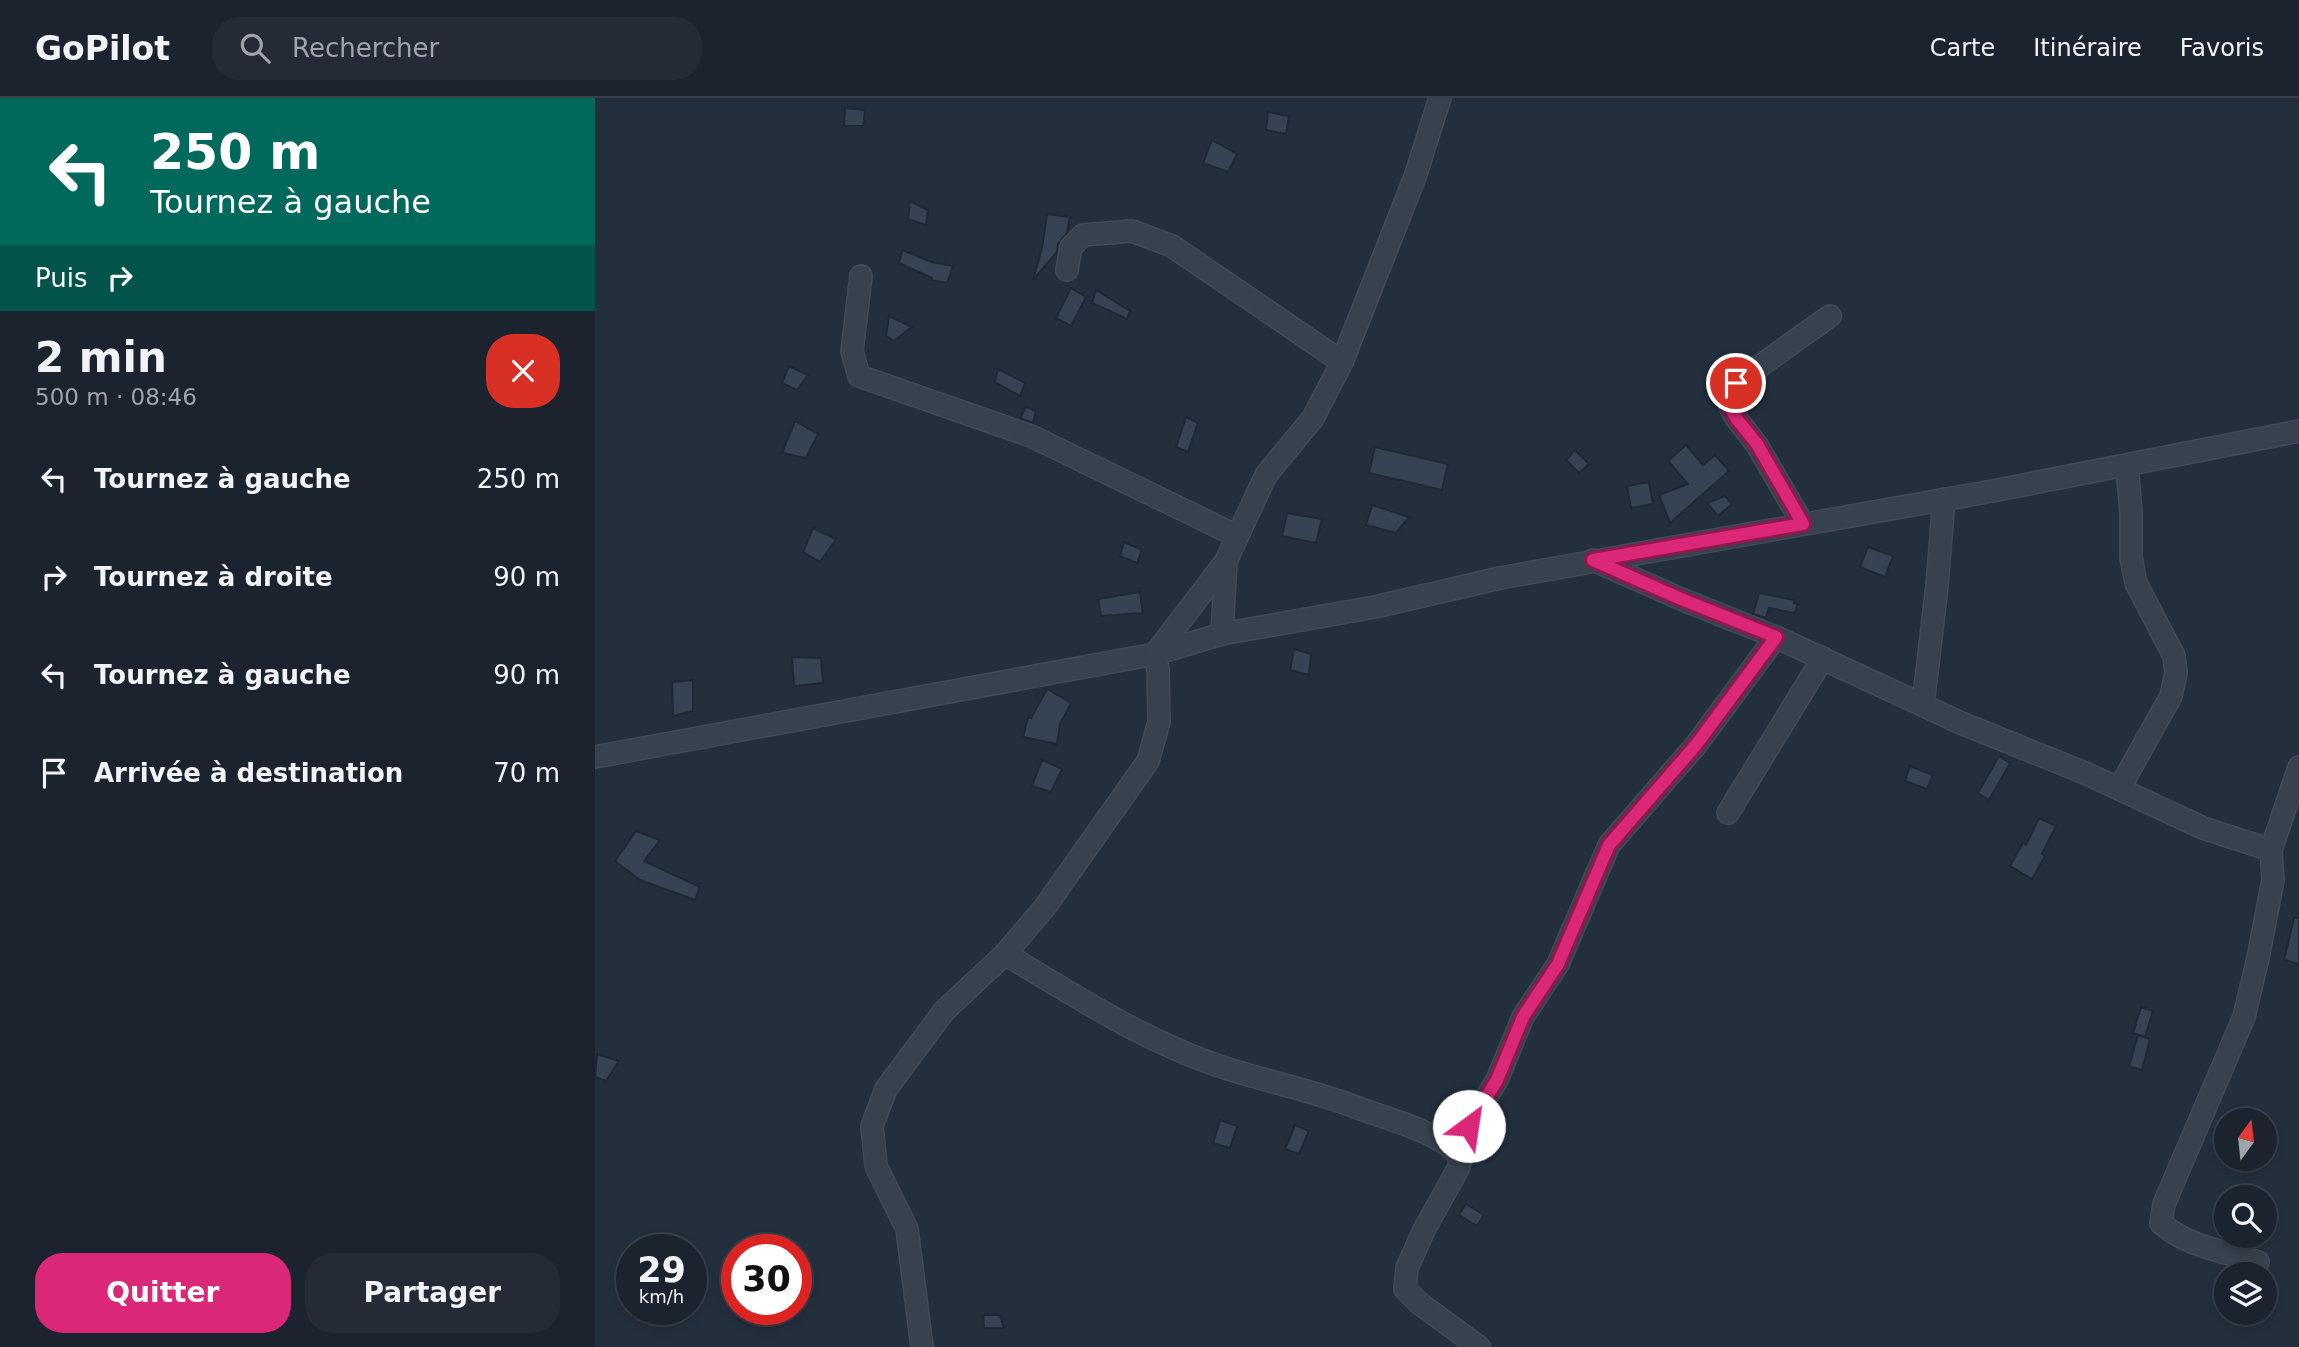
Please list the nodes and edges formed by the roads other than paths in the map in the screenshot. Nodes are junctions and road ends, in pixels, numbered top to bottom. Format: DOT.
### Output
graph roads {
  1 [pos="1440,98"];
  2 [pos="1067,270"];
  3 [pos="861,276"];
  4 [pos="1830,316"];
  5 [pos="1342,362"];
  6 [pos="2299,431"];
  7 [pos="2127,466"];
  8 [pos="1944,499"];
  9 [pos="1803,524"];
  10 [pos="1237,537"];
  11 [pos="1593,560"];
  12 [pos="1226,561"];
  13 [pos="1222,634"];
  14 [pos="1776,637"];
  15 [pos="1155,654"];
  16 [pos="1822,658"];
  17 [pos="1923,705"];
  18 [pos="595,757"];
  19 [pos="2299,767"];
  20 [pos="595,771"];
  21 [pos="2119,789"];
  22 [pos="1728,813"];
  23 [pos="2271,850"];
  24 [pos="1005,954"];
  25 [pos="1455,1149"];
  26 [pos="2258,1262"];
  27 [pos="922,1347"];
  28 [pos="1479,1347"];
  1 -- 5 [label="street"];
  2 -- 5 [label="street"];
  3 -- 10 [label="street"];
  4 -- 9 [label="street"];
  5 -- 10 [label="street"];
  6 -- 7 [label="street"];
  7 -- 8 [label="street"];
  7 -- 21 [label="street"];
  8 -- 9 [label="street"];
  8 -- 17 [label="street"];
  9 -- 11 [label="street"];
  10 -- 12 [label="street"];
  11 -- 13 [label="street"];
  11 -- 14 [label="street"];
  12 -- 13 [label="street"];
  12 -- 15 [label="street"];
  13 -- 15 [label="street"];
  14 -- 16 [label="street"];
  14 -- 25 [label="street"];
  15 -- 18 [label="street"];
  15 -- 24 [label="street"];
  16 -- 17 [label="street"];
  16 -- 22 [label="street"];
  17 -- 21 [label="street"];
  18 -- 20 [label="street"];
  19 -- 23 [label="street"];
  21 -- 23 [label="street"];
  23 -- 26 [label="street"];
  24 -- 25 [label="street"];
  24 -- 27 [label="street"];
  25 -- 28 [label="street"];
}
